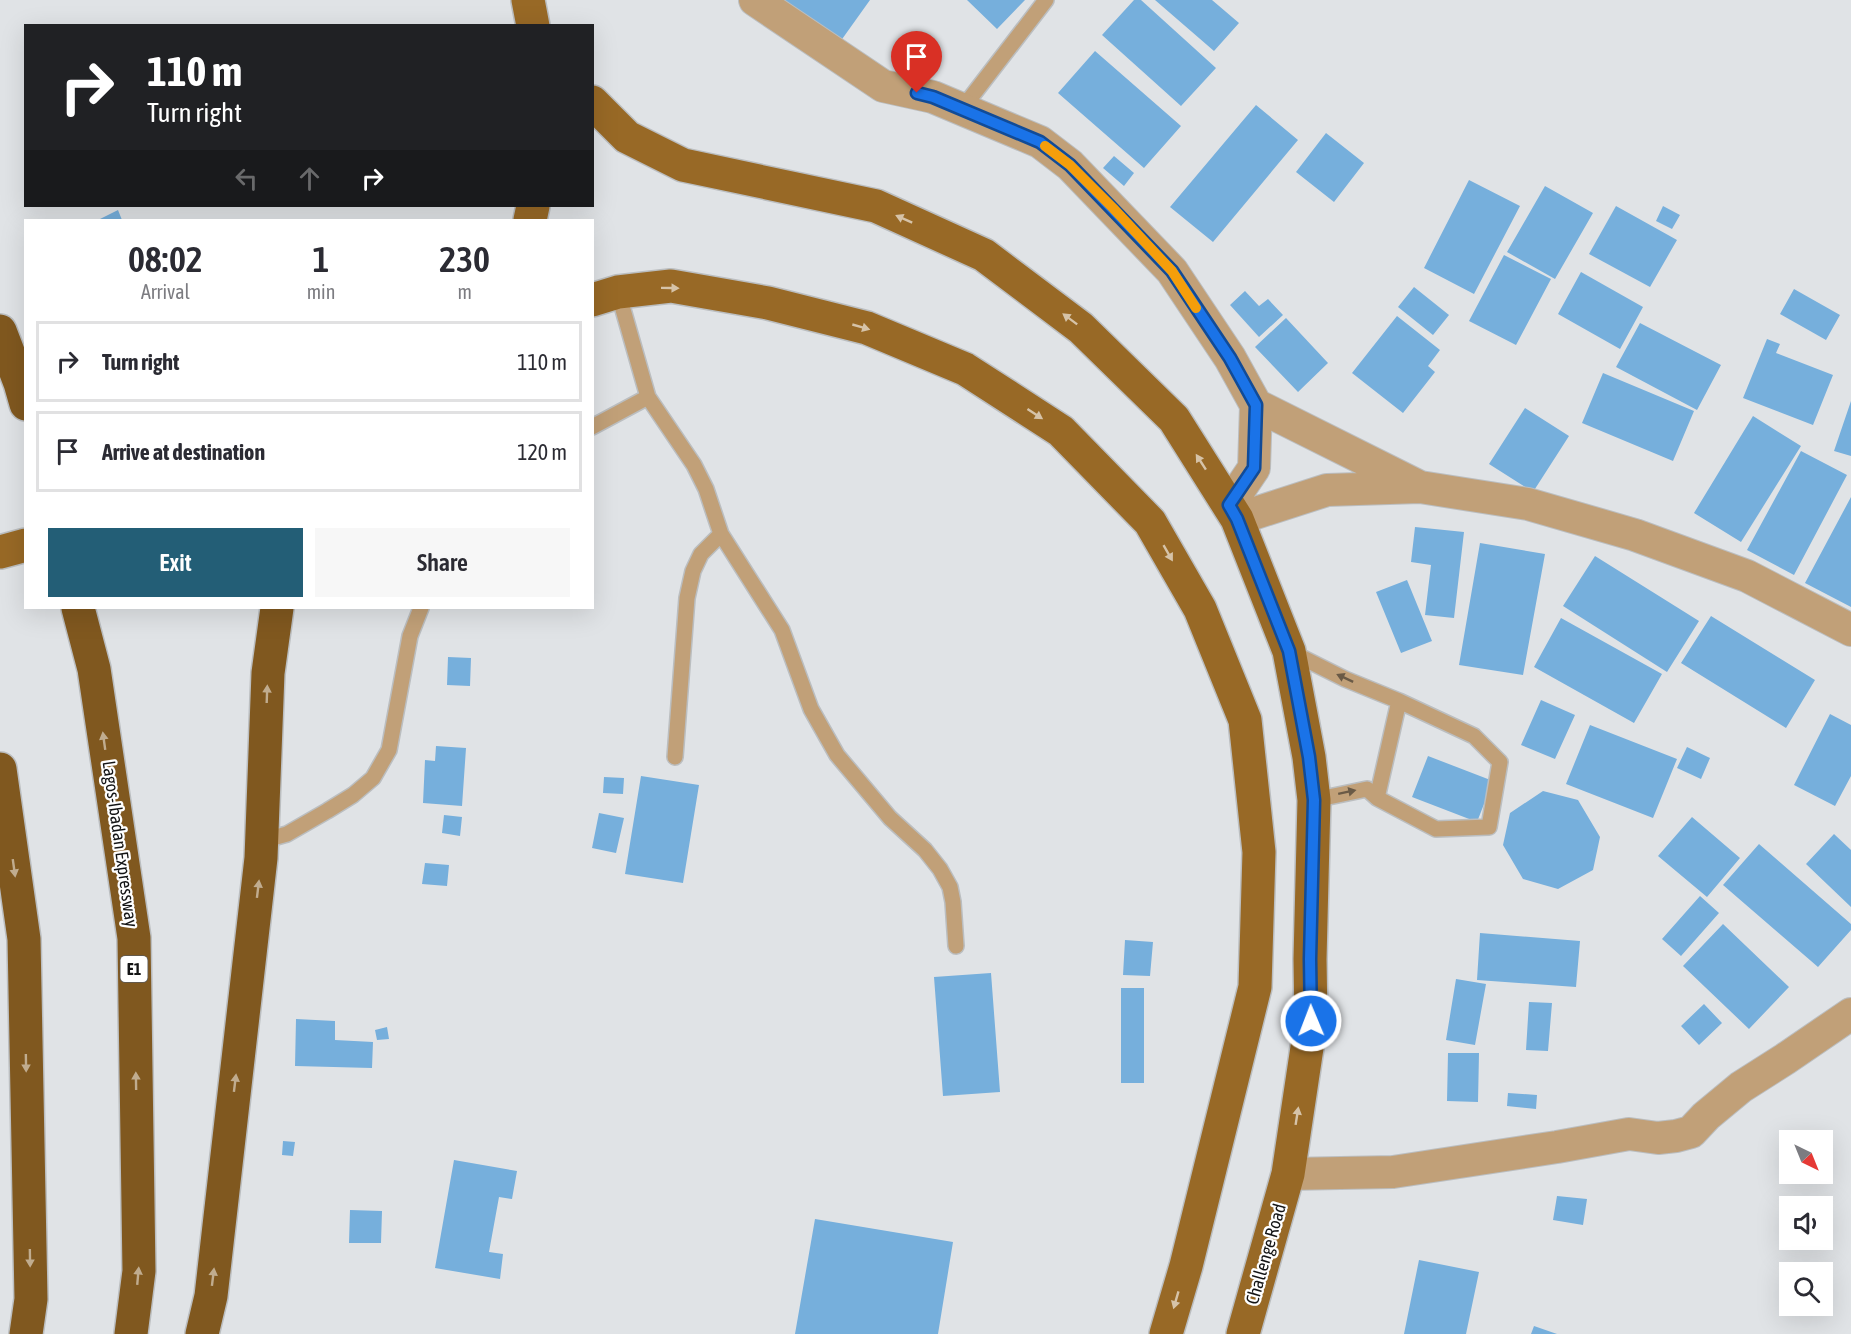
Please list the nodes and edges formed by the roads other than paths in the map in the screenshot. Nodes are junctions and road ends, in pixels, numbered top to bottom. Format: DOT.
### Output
graph roads {
  1 [pos="528,0"];
  2 [pos="755,0"];
  3 [pos="1046,0"];
  4 [pos="533,24"];
  5 [pos="594,104"];
  6 [pos="962,109"];
  7 [pos="605,296"];
  8 [pos="0,331"];
  9 [pos="24,397"];
  10 [pos="648,397"];
  11 [pos="1256,405"];
  12 [pos="594,426"];
  13 [pos="1420,487"];
  14 [pos="1233,512"];
  15 [pos="721,534"];
  16 [pos="24,546"];
  17 [pos="0,552"];
  18 [pos="78,609"];
  19 [pos="278,609"];
  20 [pos="422,609"];
  21 [pos="1851,630"];
  22 [pos="1289,651"];
  23 [pos="1400,701"];
  24 [pos="675,758"];
  25 [pos="0,769"];
  26 [pos="1377,798"];
  27 [pos="1314,800"];
  28 [pos="262,841"];
  29 [pos="956,946"];
  30 [pos="1851,1014"];
  31 [pos="1288,1174"];
  32 [pos="26,1334"];
  33 [pos="131,1334"];
  34 [pos="202,1334"];
  35 [pos="1166,1334"];
  36 [pos="1243,1334"];
  1 -- 4 [label="main road"];
  2 -- 6 [label="street"];
  3 -- 6 [label="lane"];
  14 -- 5 [label="main road, Challenge Road, one-way"];
  6 -- 11 [label="street"];
  7 -- 10 [label="lane"];
  7 -- 35 [label="main road, one-way"];
  8 -- 9 [label="highway"];
  10 -- 12 [label="lane"];
  10 -- 15 [label="lane"];
  11 -- 13 [label="street"];
  11 -- 14 [label="street"];
  13 -- 14 [label="street"];
  13 -- 21 [label="street"];
  14 -- 22 [label="main road, Challenge Road"];
  15 -- 24 [label="lane"];
  15 -- 29 [label="lane"];
  16 -- 17 [label="main road"];
  33 -- 18 [label="highway, Lagos-Ibadan Expressway / E1, one-way"];
  28 -- 19 [label="highway, one-way"];
  20 -- 28 [label="lane"];
  23 -- 22 [label="lane, one-way"];
  22 -- 27 [label="main road, Challenge Road"];
  23 -- 26 [label="lane"];
  23 -- 26 [label="lane"];
  25 -- 32 [label="highway, one-way"];
  27 -- 26 [label="lane, one-way"];
  31 -- 27 [label="main road, Challenge Road, one-way"];
  34 -- 28 [label="highway, one-way"];
  30 -- 31 [label="street"];
  31 -- 36 [label="main road, Challenge Road"];
}
